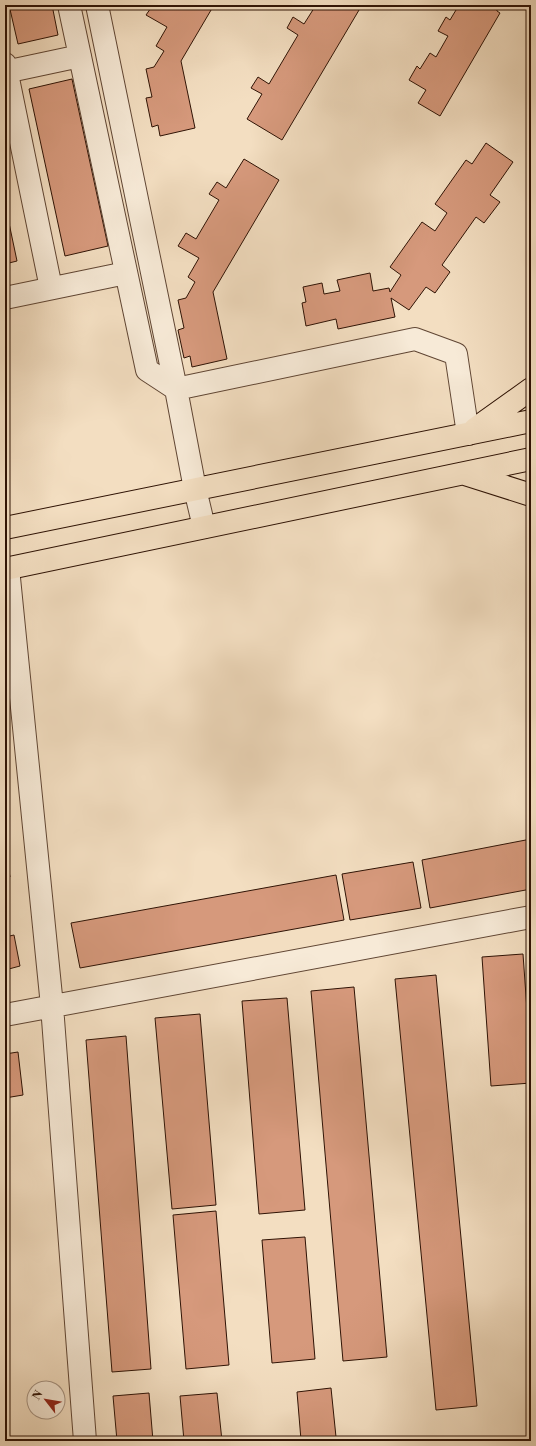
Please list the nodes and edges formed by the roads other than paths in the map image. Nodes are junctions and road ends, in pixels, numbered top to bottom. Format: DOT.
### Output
graph roads {
  1 [pos="69,5"];
  2 [pos="97,5"];
  3 [pos="80,56"];
  4 [pos="6,69"];
  5 [pos="126,273"];
  6 [pos="51,288"];
  7 [pos="5,298"];
  8 [pos="176,389"];
  9 [pos="531,389"];
  10 [pos="531,421"];
  11 [pos="468,434"];
  12 [pos="531,460"];
  13 [pos="464,473"];
  14 [pos="195,489"];
  15 [pos="531,495"];
  16 [pos="204,527"];
  17 [pos="5,528"];
  18 [pos="7,568"];
  19 [pos="531,917"];
  20 [pos="52,1006"];
  21 [pos="5,1015"];
  22 [pos="85,1441"];
  1 -- 3 [label="street"];
  2 -- 8 [label="street"];
  3 -- 4 [label="street"];
  3 -- 5 [label="street"];
  4 -- 6 [label="street"];
  5 -- 6 [label="street"];
  5 -- 8 [label="street"];
  6 -- 7 [label="street"];
  8 -- 11 [label="street"];
  8 -- 14 [label="street"];
  9 -- 11 [label="main road"];
  10 -- 11 [label="main road"];
  11 -- 14 [label="main road"];
  12 -- 13 [label="main road"];
  13 -- 15 [label="main road"];
  13 -- 16 [label="main road"];
  14 -- 16 [label="street"];
  14 -- 17 [label="main road"];
  16 -- 18 [label="main road"];
  18 -- 20 [label="street"];
  19 -- 20 [label="street"];
  20 -- 21 [label="street"];
  20 -- 22 [label="street"];
}
